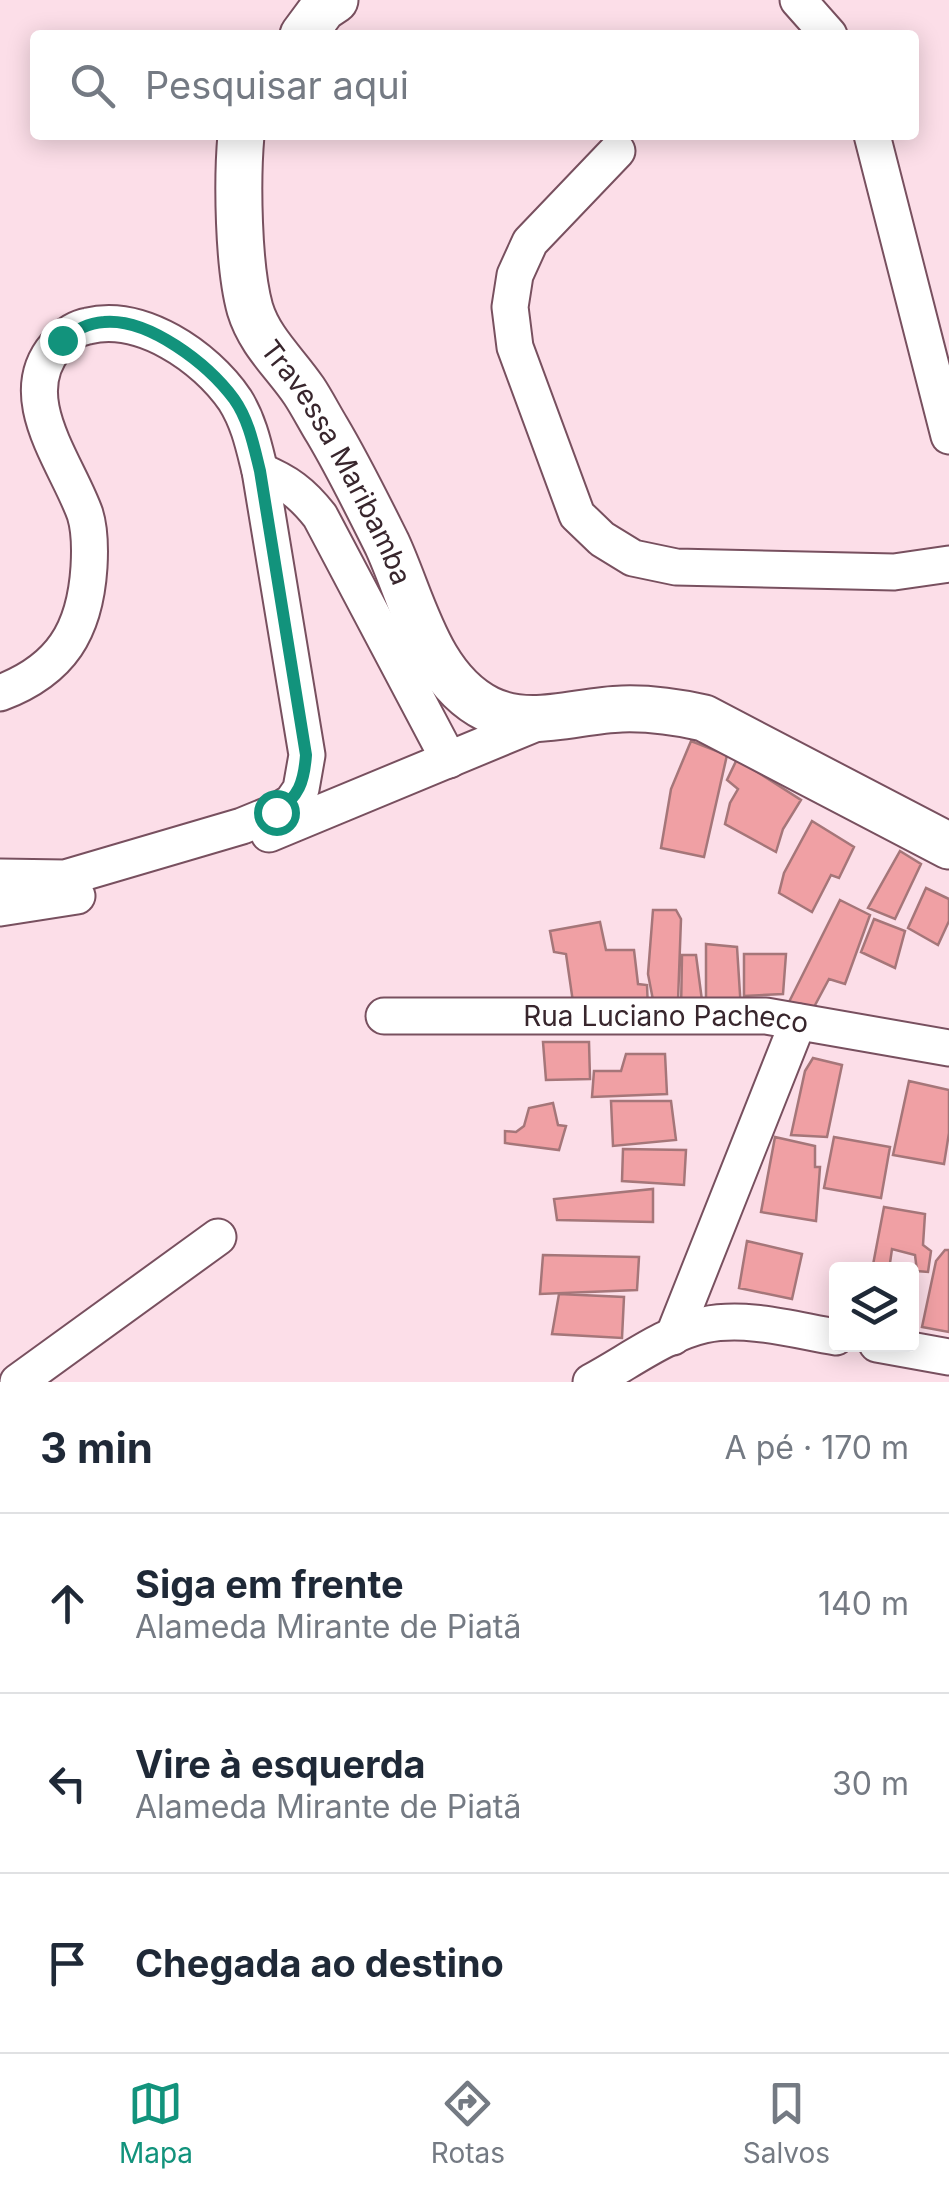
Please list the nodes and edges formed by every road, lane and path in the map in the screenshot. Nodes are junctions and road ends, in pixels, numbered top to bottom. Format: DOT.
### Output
graph roads {
  1 [pos="798,0"];
  2 [pos="825,30"];
  3 [pos="241,140"];
  4 [pos="873,140"];
  5 [pos="617,151"];
  6 [pos="949,436"];
  7 [pos="260,471"];
  8 [pos="949,564"];
  9 [pos="0,693"];
  10 [pos="545,720"];
  11 [pos="449,760"];
  12 [pos="949,846"];
  13 [pos="0,877"];
  14 [pos="0,908"];
  15 [pos="384,1016"];
  16 [pos="798,1022"];
  17 [pos="949,1048"];
  18 [pos="218,1237"];
  19 [pos="673,1337"];
  20 [pos="829,1337"];
  21 [pos="919,1352"];
  22 [pos="949,1357"];
  23 [pos="18,1382"];
  24 [pos="593,1382"];
  1 -- 2 [label="street"];
  3 -- 10 [label="main road, Travessa Maribamba"];
  4 -- 6 [label="street"];
  5 -- 8 [label="street"];
  7 -- 9 [label="street"];
  7 -- 11 [label="street"];
  7 -- 13 [label="street"];
  10 -- 11 [label="street"];
  10 -- 12 [label="main road, Travessa Maribamba"];
  11 -- 14 [label="street"];
  15 -- 16 [label="street, Rua Luciano Pacheco"];
  16 -- 17 [label="street, Rua Luciano Pacheco"];
  16 -- 19 [label="street"];
  18 -- 23 [label="street"];
  19 -- 20 [label="street"];
  19 -- 24 [label="street"];
  21 -- 22 [label="street"];
}
